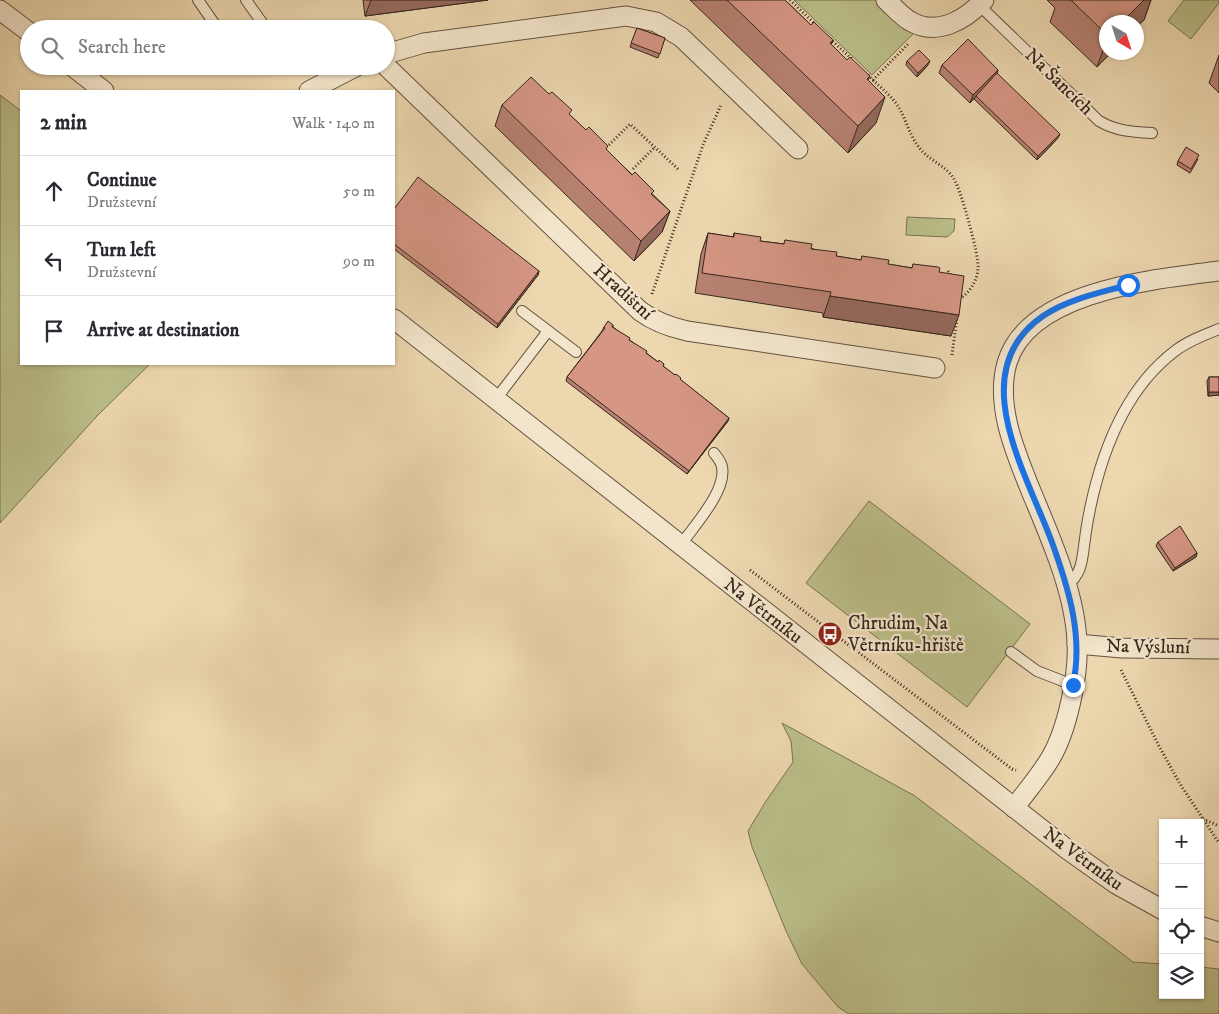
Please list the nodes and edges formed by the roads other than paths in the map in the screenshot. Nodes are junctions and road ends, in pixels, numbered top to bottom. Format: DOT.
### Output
graph roads {
  1 [pos="198,0"];
  2 [pos="246,0"];
  3 [pos="886,0"];
  4 [pos="981,2"];
  5 [pos="0,10"];
  6 [pos="212,20"];
  7 [pos="260,20"];
  8 [pos="20,25"];
  9 [pos="395,51"];
  10 [pos="84,75"];
  11 [pos="339,75"];
  12 [pos="395,75"];
  13 [pos="103,90"];
  14 [pos="310,90"];
  15 [pos="1152,133"];
  16 [pos="798,149"];
  17 [pos="1219,271"];
  18 [pos="522,312"];
  19 [pos="395,320"];
  20 [pos="1219,329"];
  21 [pos="548,331"];
  22 [pos="576,352"];
  23 [pos="934,368"];
  24 [pos="496,399"];
  25 [pos="714,453"];
  26 [pos="680,546"];
  27 [pos="1066,586"];
  28 [pos="1077,644"];
  29 [pos="1219,649"];
  30 [pos="1011,652"];
  31 [pos="1073,685"];
  32 [pos="1014,808"];
  33 [pos="1161,909"];
  34 [pos="1204,927"];
  35 [pos="1219,932"];
  1 -- 6 [label="lane"];
  2 -- 7 [label="lane"];
  3 -- 4 [label="street, Na Šancích"];
  4 -- 15 [label="lane, Na Šancích"];
  5 -- 8 [label="street"];
  9 -- 16 [label="street"];
  10 -- 13 [label="street"];
  11 -- 14 [label="street"];
  12 -- 23 [label="street, Hradištní"];
  17 -- 27 [label="street"];
  18 -- 21 [label="lane"];
  19 -- 24 [label="street, Na Větrníku"];
  20 -- 27 [label="lane"];
  21 -- 22 [label="lane"];
  21 -- 24 [label="lane"];
  24 -- 26 [label="street, Na Větrníku"];
  25 -- 26 [label="lane"];
  26 -- 32 [label="street, Na Větrníku"];
  27 -- 28 [label="street"];
  28 -- 29 [label="street, Na Výsluní"];
  28 -- 31 [label="street"];
  30 -- 31 [label="lane"];
  31 -- 32 [label="street"];
  32 -- 33 [label="street, Na Větrníku"];
  34 -- 35 [label="street"];
}
